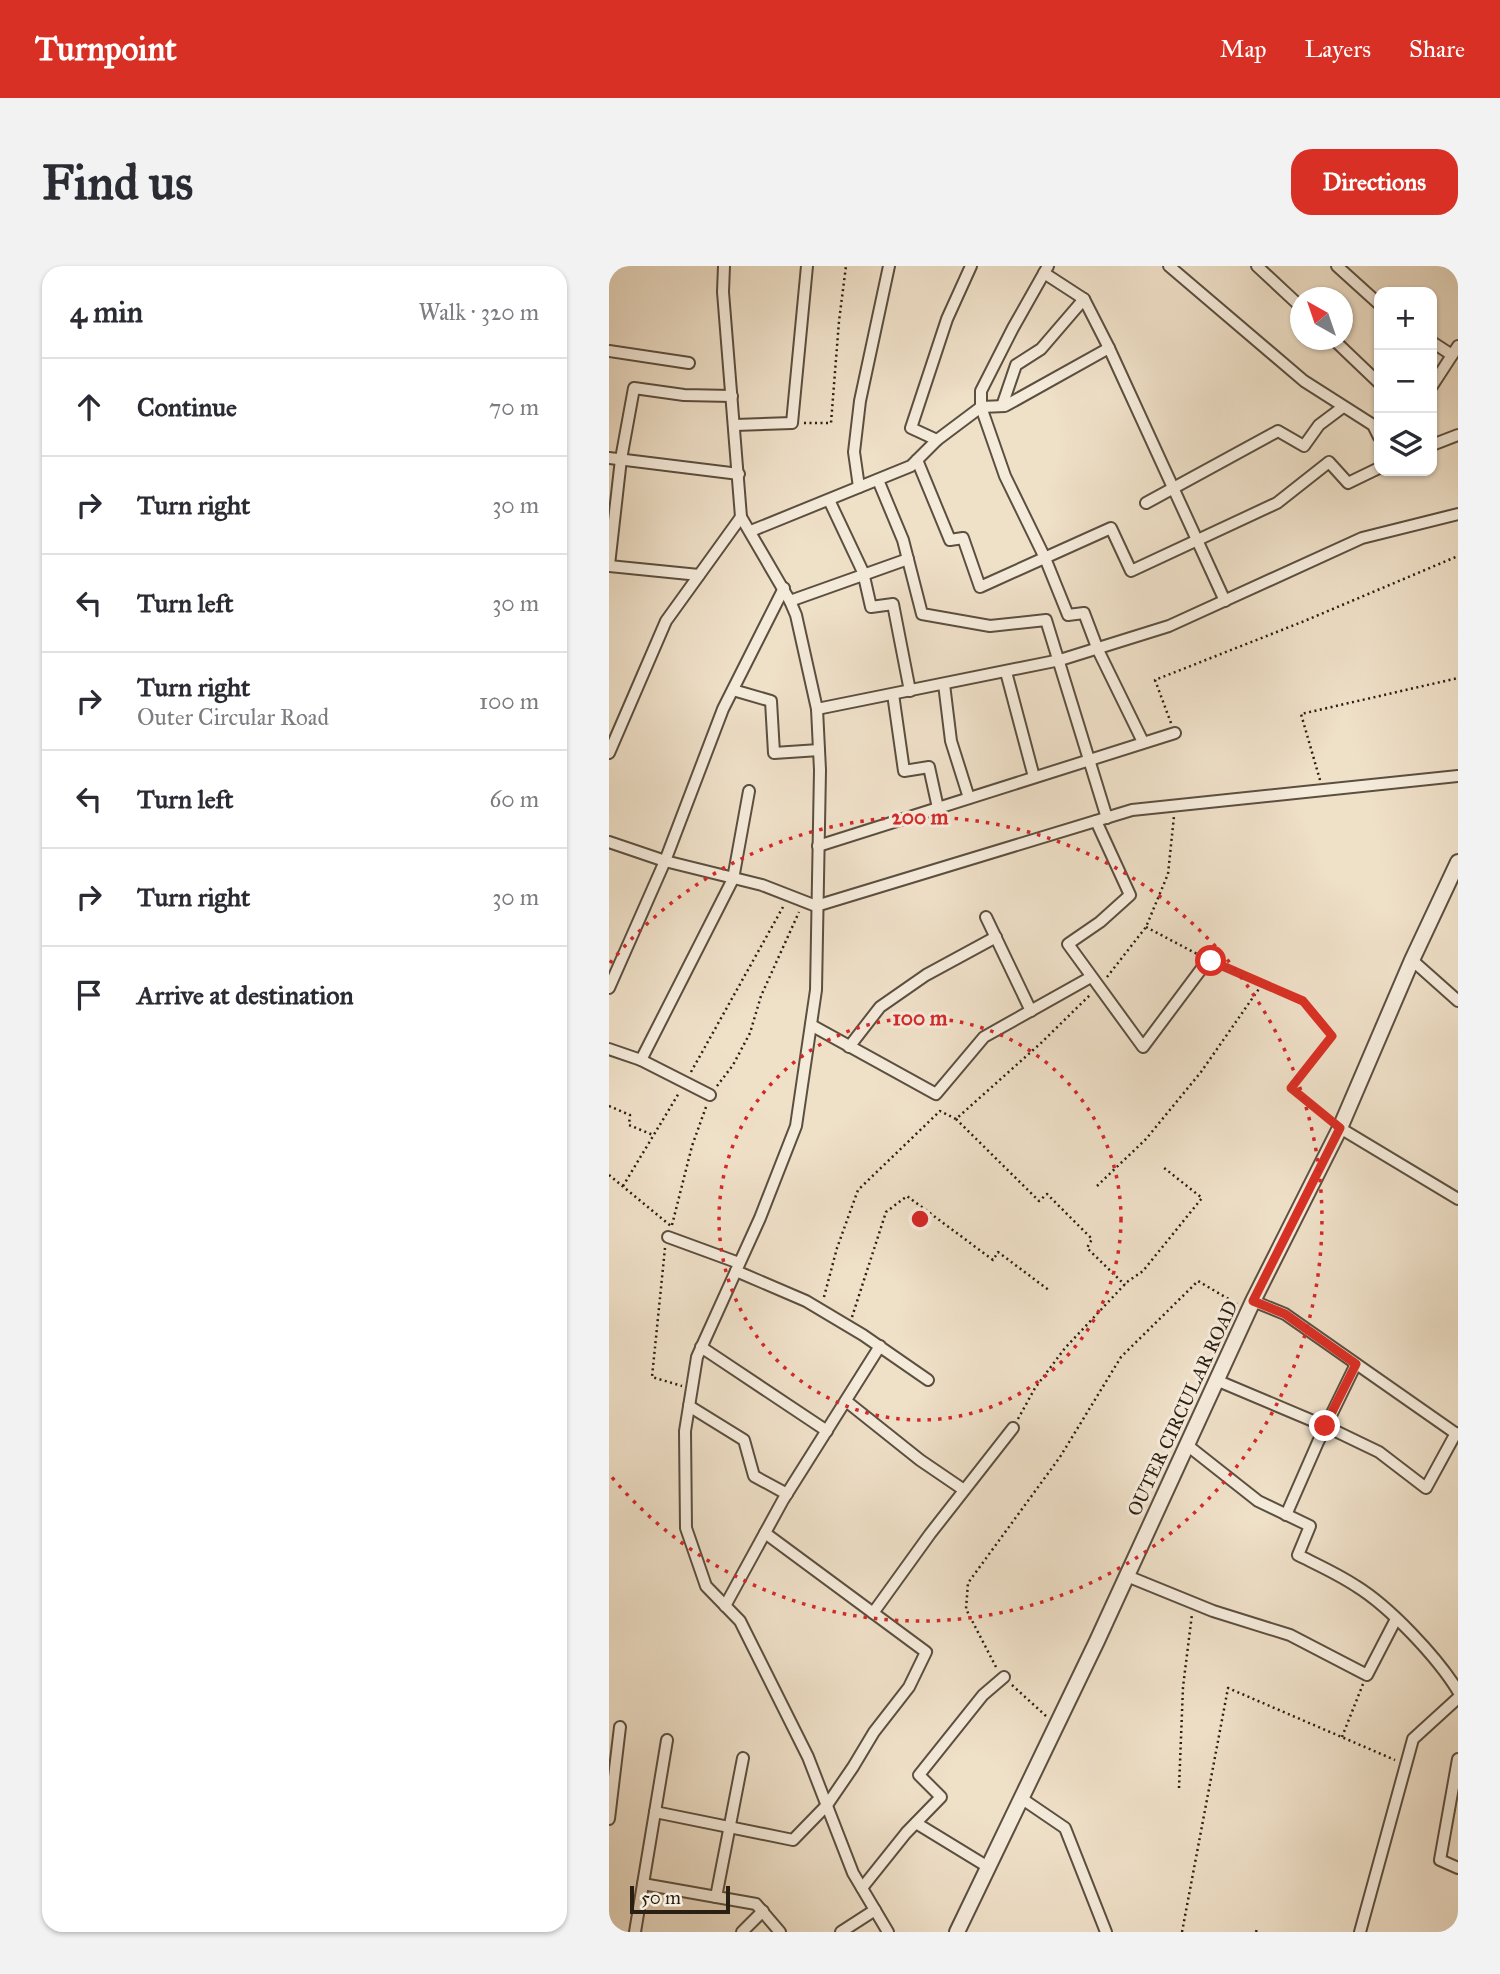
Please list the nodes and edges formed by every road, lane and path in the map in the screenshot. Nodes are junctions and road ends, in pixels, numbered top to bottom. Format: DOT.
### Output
graph roads {
  1 [pos="725,266"];
  2 [pos="807,266"];
  3 [pos="846,266"];
  4 [pos="889,266"];
  5 [pos="971,266"];
  6 [pos="1257,266"];
  7 [pos="1337,266"];
  8 [pos="1046,269"];
  9 [pos="1176,269"];
  10 [pos="1290,297"];
  11 [pos="1084,299"];
  12 [pos="1374,299"];
  13 [pos="1437,344"];
  14 [pos="1109,348"];
  15 [pos="1344,350"];
  16 [pos="1455,350"];
  17 [pos="609,351"];
  18 [pos="689,363"];
  19 [pos="1374,378"];
  20 [pos="1437,378"];
  21 [pos="732,396"];
  22 [pos="1002,406"];
  23 [pos="981,407"];
  24 [pos="1343,407"];
  25 [pos="792,423"];
  26 [pos="735,425"];
  27 [pos="1374,427"];
  28 [pos="1458,435"];
  29 [pos="937,440"];
  30 [pos="1437,443"];
  31 [pos="615,459"];
  32 [pos="917,460"];
  33 [pos="1374,470"];
  34 [pos="739,474"];
  35 [pos="878,480"];
  36 [pos="859,487"];
  37 [pos="1174,489"];
  38 [pos="829,500"];
  39 [pos="1146,503"];
  40 [pos="1458,514"];
  41 [pos="741,517"];
  42 [pos="751,531"];
  43 [pos="1197,540"];
  44 [pos="1458,556"];
  45 [pos="1045,558"];
  46 [pos="908,559"];
  47 [pos="609,565"];
  48 [pos="863,574"];
  49 [pos="699,575"];
  50 [pos="784,588"];
  51 [pos="790,601"];
  52 [pos="1225,601"];
  53 [pos="1098,650"];
  54 [pos="1060,660"];
  55 [pos="1006,672"];
  56 [pos="1458,678"];
  57 [pos="944,684"];
  58 [pos="733,690"];
  59 [pos="910,691"];
  60 [pos="893,694"];
  61 [pos="817,709"];
  62 [pos="1175,733"];
  63 [pos="1143,742"];
  64 [pos="819,750"];
  65 [pos="609,753"];
  66 [pos="1091,759"];
  67 [pos="1458,776"];
  68 [pos="1034,777"];
  69 [pos="1323,790"];
  70 [pos="749,791"];
  71 [pos="969,798"];
  72 [pos="1175,806"];
  73 [pos="938,808"];
  74 [pos="1102,819"];
  75 [pos="609,842"];
  76 [pos="818,846"];
  77 [pos="665,861"];
  78 [pos="1458,862"];
  79 [pos="733,879"];
  80 [pos="789,896"];
  81 [pos="803,901"];
  82 [pos="816,906"];
  83 [pos="986,917"];
  84 [pos="1146,928"];
  85 [pos="996,937"];
  86 [pos="1209,960"];
  87 [pos="1412,960"];
  88 [pos="1091,977"];
  89 [pos="1264,983"];
  90 [pos="1098,987"];
  91 [pos="609,988"];
  92 [pos="1458,1001"];
  93 [pos="1031,1011"];
  94 [pos="811,1026"];
  95 [pos="849,1047"];
  96 [pos="609,1049"];
  97 [pos="641,1060"];
  98 [pos="685,1082"];
  99 [pos="710,1095"];
  100 [pos="609,1106"];
  101 [pos="956,1119"];
  102 [pos="1340,1128"];
  103 [pos="653,1135"];
  104 [pos="1163,1167"];
  105 [pos="609,1175"];
  106 [pos="623,1186"];
  107 [pos="1097,1186"];
  108 [pos="1458,1199"];
  109 [pos="668,1237"];
  110 [pos="737,1267"];
  111 [pos="1125,1285"];
  112 [pos="1050,1291"];
  113 [pos="1251,1306"];
  114 [pos="820,1310"];
  115 [pos="849,1326"];
  116 [pos="880,1346"];
  117 [pos="701,1348"];
  118 [pos="1356,1364"];
  119 [pos="928,1380"];
  120 [pos="1216,1380"];
  121 [pos="692,1389"];
  122 [pos="846,1401"];
  123 [pos="689,1406"];
  124 [pos="1325,1426"];
  125 [pos="1013,1428"];
  126 [pos="827,1431"];
  127 [pos="1457,1434"];
  128 [pos="1187,1445"];
  129 [pos="964,1490"];
  130 [pos="787,1494"];
  131 [pos="1286,1515"];
  132 [pos="765,1533"];
  133 [pos="1127,1576"];
  134 [pos="1196,1604"];
  135 [pos="725,1606"];
  136 [pos="873,1613"];
  137 [pos="1396,1619"];
  138 [pos="1367,1675"];
  139 [pos="1004,1677"];
  140 [pos="1458,1690"];
  141 [pos="1458,1698"];
  142 [pos="1056,1725"];
  143 [pos="620,1727"];
  144 [pos="1342,1737"];
  145 [pos="667,1740"];
  146 [pos="743,1758"];
  147 [pos="1458,1759"];
  148 [pos="1406,1764"];
  149 [pos="1179,1788"];
  150 [pos="610,1797"];
  151 [pos="1021,1798"];
  152 [pos="827,1805"];
  153 [pos="655,1812"];
  154 [pos="609,1819"];
  155 [pos="916,1823"];
  156 [pos="729,1827"];
  157 [pos="988,1867"];
  158 [pos="1458,1868"];
  159 [pos="643,1885"];
  160 [pos="862,1888"];
  161 [pos="716,1897"];
  162 [pos="875,1910"];
  163 [pos="762,1911"];
  164 [pos="1104,1928"];
  165 [pos="635,1932"];
  166 [pos="742,1932"];
  167 [pos="781,1932"];
  168 [pos="841,1932"];
  169 [pos="888,1932"];
  170 [pos="957,1932"];
  171 [pos="1093,1932"];
  172 [pos="1182,1932"];
  173 [pos="1360,1932"];
  1 -- 21 [label="street"];
  2 -- 25 [label="street"];
  3 -- 25 [label="path"];
  4 -- 36 [label="street"];
  5 -- 29 [label="street"];
  6 -- 10 [label="street"];
  7 -- 12 [label="street"];
  8 -- 11 [label="street"];
  8 -- 23 [label="street"];
  9 -- 24 [label="street"];
  11 -- 14 [label="street"];
  11 -- 22 [label="street"];
  13 -- 16 [label="street"];
  14 -- 22 [label="street"];
  14 -- 37 [label="street"];
  15 -- 19 [label="street"];
  16 -- 20 [label="street"];
  17 -- 18 [label="street"];
  21 -- 26 [label="street"];
  21 -- 31 [label="street"];
  22 -- 23 [label="street"];
  23 -- 29 [label="street"];
  23 -- 45 [label="street"];
  24 -- 27 [label="street"];
  24 -- 37 [label="street"];
  25 -- 26 [label="street"];
  26 -- 34 [label="street"];
  28 -- 30 [label="street"];
  29 -- 32 [label="street"];
  31 -- 34 [label="street"];
  31 -- 47 [label="street"];
  32 -- 35 [label="street"];
  32 -- 45 [label="street"];
  33 -- 43 [label="street"];
  34 -- 41 [label="street"];
  35 -- 36 [label="street"];
  35 -- 46 [label="street"];
  36 -- 38 [label="street"];
  37 -- 39 [label="street"];
  37 -- 43 [label="street"];
  38 -- 42 [label="street"];
  38 -- 48 [label="street"];
  40 -- 52 [label="street"];
  41 -- 42 [label="street"];
  41 -- 49 [label="street"];
  42 -- 50 [label="street"];
  43 -- 45 [label="street"];
  43 -- 52 [label="street"];
  44 -- 62 [label="path"];
  45 -- 53 [label="street"];
  46 -- 48 [label="street"];
  46 -- 54 [label="street"];
  47 -- 49 [label="street"];
  48 -- 51 [label="street"];
  48 -- 59 [label="street"];
  49 -- 65 [label="street"];
  50 -- 51 [label="street"];
  50 -- 58 [label="street"];
  51 -- 61 [label="street"];
  52 -- 53 [label="street"];
  53 -- 54 [label="street"];
  53 -- 63 [label="street"];
  54 -- 55 [label="street"];
  54 -- 66 [label="street"];
  55 -- 57 [label="street"];
  55 -- 68 [label="street"];
  56 -- 69 [label="path"];
  57 -- 59 [label="street"];
  57 -- 71 [label="street"];
  58 -- 64 [label="street"];
  58 -- 77 [label="street"];
  59 -- 60 [label="street"];
  60 -- 61 [label="street"];
  60 -- 73 [label="street"];
  61 -- 64 [label="street"];
  62 -- 63 [label="street"];
  63 -- 66 [label="street"];
  64 -- 76 [label="street"];
  66 -- 68 [label="street"];
  66 -- 74 [label="street"];
  67 -- 69 [label="street"];
  68 -- 71 [label="street"];
  69 -- 72 [label="street"];
  70 -- 79 [label="street"];
  71 -- 73 [label="street"];
  72 -- 74 [label="street"];
  72 -- 84 [label="path"];
  73 -- 76 [label="street"];
  74 -- 82 [label="street"];
  74 -- 88 [label="street"];
  75 -- 77 [label="street"];
  76 -- 82 [label="street"];
  77 -- 79 [label="street"];
  77 -- 91 [label="street"];
  78 -- 87 [label="street, OUTER CIRCULAR ROAD"];
  79 -- 80 [label="street"];
  79 -- 97 [label="street"];
  80 -- 81 [label="street"];
  80 -- 98 [label="path"];
  81 -- 82 [label="street"];
  81 -- 99 [label="path"];
  82 -- 94 [label="street"];
  83 -- 85 [label="street"];
  84 -- 86 [label="path"];
  84 -- 90 [label="path"];
  85 -- 93 [label="street"];
  85 -- 95 [label="street"];
  86 -- 89 [label="path"];
  86 -- 90 [label="street"];
  87 -- 92 [label="street"];
  87 -- 102 [label="street, OUTER CIRCULAR ROAD"];
  88 -- 90 [label="street"];
  88 -- 93 [label="street"];
  89 -- 102 [label="path"];
  89 -- 107 [label="path"];
  90 -- 101 [label="path"];
  93 -- 95 [label="street"];
  94 -- 95 [label="street"];
  94 -- 110 [label="street"];
  96 -- 97 [label="street"];
  97 -- 98 [label="street"];
  98 -- 99 [label="street"];
  98 -- 103 [label="path"];
  99 -- 106 [label="path"];
  100 -- 103 [label="path"];
  101 -- 111 [label="path"];
  101 -- 114 [label="path"];
  102 -- 108 [label="street"];
  102 -- 113 [label="street, OUTER CIRCULAR ROAD"];
  103 -- 106 [label="path"];
  104 -- 111 [label="path"];
  105 -- 106 [label="path"];
  109 -- 110 [label="street"];
  109 -- 121 [label="path"];
  110 -- 114 [label="street"];
  110 -- 117 [label="street"];
  111 -- 125 [label="path"];
  112 -- 115 [label="path"];
  113 -- 118 [label="street"];
  113 -- 120 [label="street, OUTER CIRCULAR ROAD"];
  113 -- 139 [label="path"];
  114 -- 115 [label="street"];
  115 -- 116 [label="street"];
  116 -- 119 [label="street"];
  116 -- 122 [label="street"];
  117 -- 121 [label="street"];
  117 -- 126 [label="street"];
  118 -- 124 [label="street"];
  118 -- 127 [label="street"];
  120 -- 124 [label="street"];
  120 -- 128 [label="street, OUTER CIRCULAR ROAD"];
  121 -- 123 [label="street"];
  122 -- 126 [label="street"];
  122 -- 129 [label="street"];
  123 -- 130 [label="street"];
  123 -- 135 [label="street"];
  124 -- 127 [label="street"];
  124 -- 131 [label="street"];
  125 -- 129 [label="street"];
  126 -- 130 [label="street"];
  128 -- 131 [label="street"];
  128 -- 133 [label="street, OUTER CIRCULAR ROAD"];
  129 -- 136 [label="street"];
  130 -- 132 [label="street"];
  131 -- 137 [label="street"];
  132 -- 135 [label="street"];
  132 -- 136 [label="street"];
  133 -- 134 [label="street"];
  133 -- 142 [label="street, OUTER CIRCULAR ROAD"];
  134 -- 138 [label="street"];
  134 -- 149 [label="path"];
  135 -- 152 [label="street"];
  136 -- 152 [label="street"];
  137 -- 138 [label="street"];
  137 -- 140 [label="street"];
  138 -- 144 [label="path"];
  139 -- 142 [label="path"];
  139 -- 155 [label="street"];
  141 -- 148 [label="street"];
  142 -- 151 [label="street, OUTER CIRCULAR ROAD"];
  143 -- 150 [label="street"];
  144 -- 148 [label="path"];
  144 -- 172 [label="path"];
  145 -- 153 [label="street"];
  146 -- 156 [label="street"];
  147 -- 158 [label="street"];
  148 -- 173 [label="street"];
  150 -- 154 [label="street"];
  151 -- 157 [label="street, OUTER CIRCULAR ROAD"];
  151 -- 164 [label="street"];
  152 -- 156 [label="street"];
  152 -- 160 [label="street"];
  153 -- 156 [label="street"];
  153 -- 159 [label="street"];
  155 -- 157 [label="street"];
  155 -- 160 [label="street"];
  156 -- 161 [label="street"];
  157 -- 170 [label="street, OUTER CIRCULAR ROAD"];
  159 -- 161 [label="street"];
  159 -- 165 [label="street"];
  160 -- 162 [label="street"];
  161 -- 163 [label="street"];
  162 -- 168 [label="street"];
  162 -- 169 [label="street"];
  163 -- 166 [label="street"];
  163 -- 167 [label="street"];
  164 -- 171 [label="street"];
}
